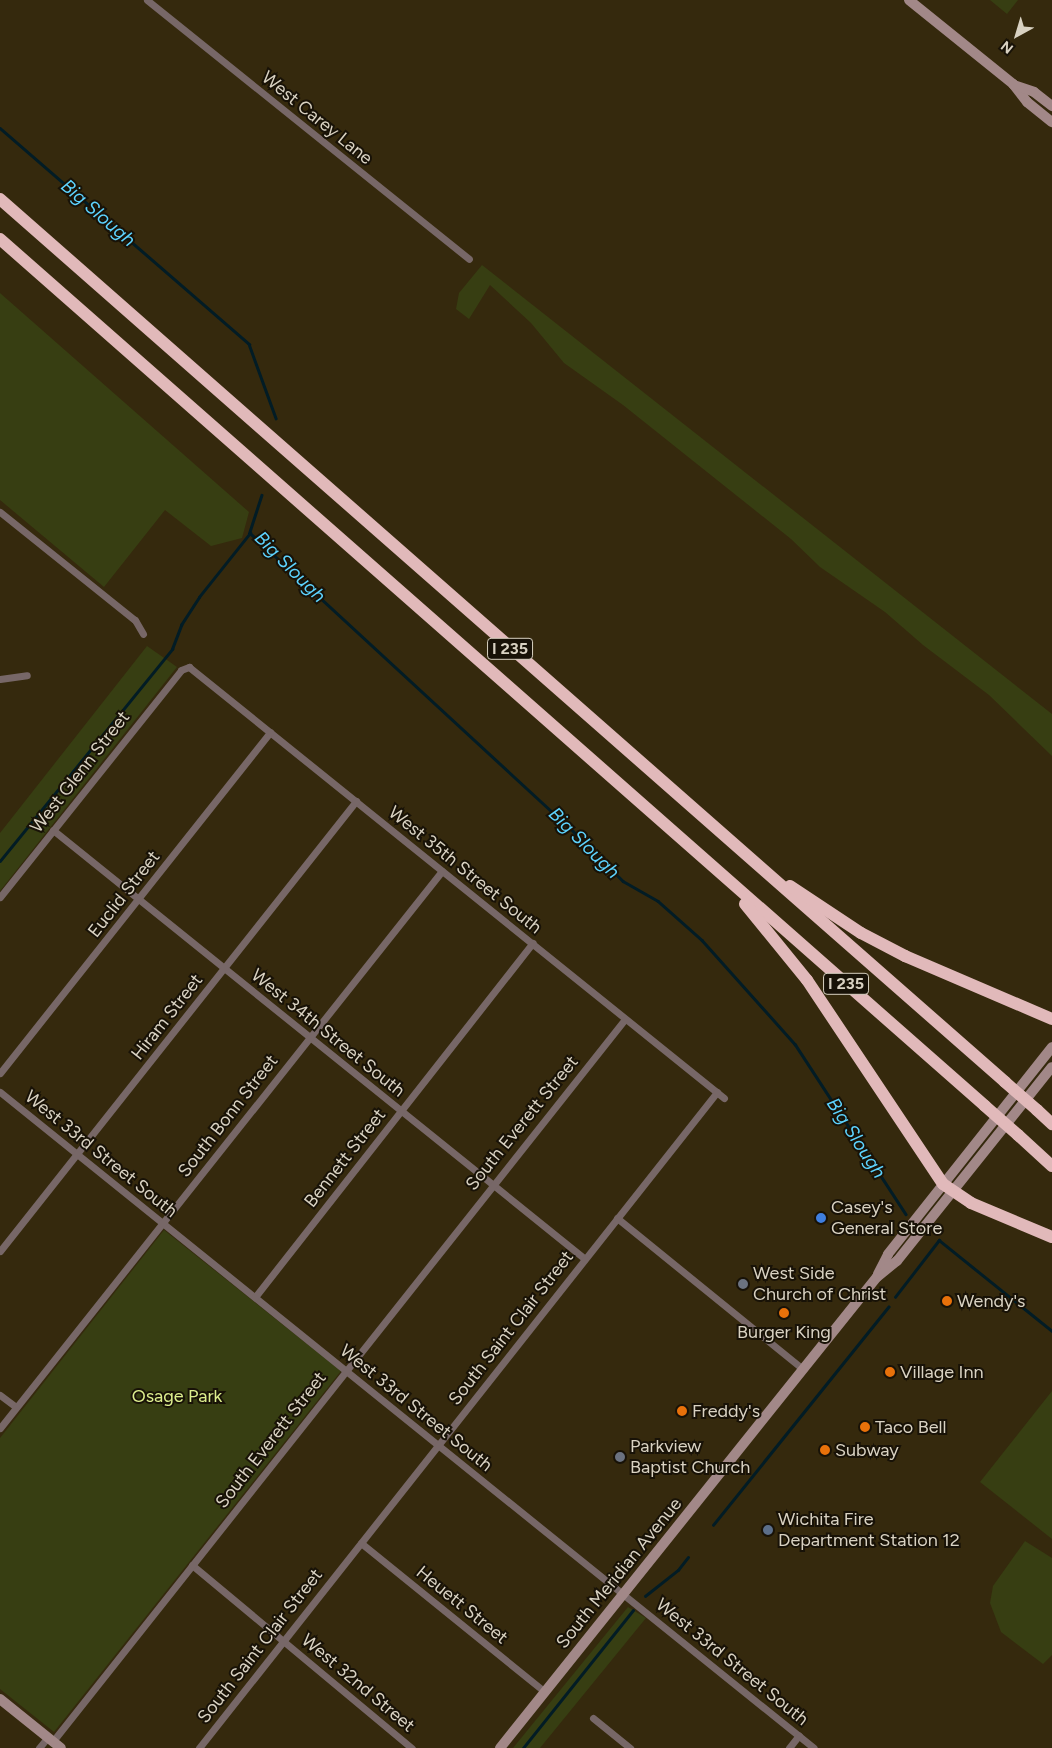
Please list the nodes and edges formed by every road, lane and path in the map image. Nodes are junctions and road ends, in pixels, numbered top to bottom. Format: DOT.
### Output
graph roads {
  1 [pos="146,0"];
  2 [pos="910,0"];
  3 [pos="1013,84"];
  4 [pos="1052,106"];
  5 [pos="1052,122"];
  6 [pos="0,199"];
  7 [pos="0,239"];
  8 [pos="468,259"];
  9 [pos="0,512"];
  10 [pos="143,634"];
  11 [pos="186,667"];
  12 [pos="26,675"];
  13 [pos="0,679"];
  14 [pos="270,732"];
  15 [pos="356,801"];
  16 [pos="53,830"];
  17 [pos="748,858"];
  18 [pos="706,861"];
  19 [pos="442,870"];
  20 [pos="0,897"];
  21 [pos="139,899"];
  22 [pos="533,943"];
  23 [pos="224,969"];
  24 [pos="625,1018"];
  25 [pos="1052,1019"];
  26 [pos="309,1037"];
  27 [pos="1052,1047"];
  28 [pos="1052,1067"];
  29 [pos="0,1073"];
  30 [pos="0,1092"];
  31 [pos="717,1092"];
  32 [pos="724,1098"];
  33 [pos="401,1111"];
  34 [pos="1052,1124"];
  35 [pos="77,1154"];
  36 [pos="1052,1166"];
  37 [pos="493,1185"];
  38 [pos="948,1188"];
  39 [pos="617,1218"];
  40 [pos="162,1223"];
  41 [pos="1052,1237"];
  42 [pos="0,1251"];
  43 [pos="585,1259"];
  44 [pos="255,1297"];
  45 [pos="803,1369"];
  46 [pos="345,1370"];
  47 [pos="0,1395"];
  48 [pos="16,1408"];
  49 [pos="0,1428"];
  50 [pos="438,1445"];
  51 [pos="361,1542"];
  52 [pos="192,1564"];
  53 [pos="623,1594"];
  54 [pos="284,1640"];
  55 [pos="545,1692"];
  56 [pos="0,1699"];
  57 [pos="593,1718"];
  58 [pos="799,1736"];
  59 [pos="54,1742"];
  60 [pos="39,1748"];
  61 [pos="199,1748"];
  62 [pos="412,1748"];
  63 [pos="500,1748"];
  64 [pos="630,1748"];
  65 [pos="789,1748"];
  66 [pos="814,1748"];
  1 -- 8 [label="street, West Carey Lane"];
  2 -- 3 [label="main road"];
  3 -- 4 [label="main road"];
  3 -- 5 [label="main road"];
  6 -- 17 [label="highway, I 235"];
  7 -- 18 [label="highway, I 235"];
  9 -- 10 [label="street"];
  11 -- 14 [label="street, West 35th Street South"];
  11 -- 16 [label="street, West Glenn Street"];
  12 -- 13 [label="street"];
  14 -- 15 [label="street, West 35th Street South"];
  14 -- 21 [label="street, Euclid Street"];
  15 -- 19 [label="street, West 35th Street South"];
  15 -- 23 [label="street, Hiram Street"];
  16 -- 20 [label="street, West Glenn Street"];
  16 -- 21 [label="street, West 34th Street South"];
  17 -- 25 [label="highway"];
  17 -- 34 [label="highway, I 235, bridge"];
  18 -- 36 [label="highway, I 235, bridge"];
  18 -- 38 [label="highway"];
  19 -- 22 [label="street, West 35th Street South"];
  19 -- 26 [label="street, South Bonn Street"];
  21 -- 23 [label="street, West 34th Street South"];
  21 -- 29 [label="street, Euclid Street"];
  22 -- 24 [label="street, West 35th Street South"];
  22 -- 33 [label="street, Bennett Street"];
  23 -- 26 [label="street, West 34th Street South"];
  23 -- 35 [label="street, Hiram Street"];
  24 -- 31 [label="street, West 35th Street South"];
  24 -- 37 [label="street, South Everett Street"];
  26 -- 33 [label="street, West 34th Street South"];
  26 -- 40 [label="street, South Bonn Street"];
  27 -- 38 [label="main road, South Meridian Avenue"];
  28 -- 38 [label="main road, South Meridian Avenue"];
  30 -- 35 [label="street, West 33rd Street South"];
  31 -- 32 [label="street, West 35th Street South"];
  31 -- 39 [label="street, South Saint Clair Street"];
  33 -- 37 [label="street, West 34th Street South"];
  33 -- 44 [label="street, Bennett Street"];
  35 -- 40 [label="street, West 33rd Street South"];
  35 -- 42 [label="street, Hiram Street"];
  37 -- 43 [label="street, West 34th Street South"];
  37 -- 46 [label="street, South Everett Street"];
  38 -- 41 [label="highway"];
  38 -- 45 [label="main road, South Meridian Avenue"];
  39 -- 43 [label="street, South Saint Clair Street"];
  39 -- 45 [label="street"];
  40 -- 44 [label="street, West 33rd Street South"];
  40 -- 48 [label="street, South Bonn Street"];
  43 -- 50 [label="street, South Saint Clair Street"];
  44 -- 46 [label="street, West 33rd Street South"];
  45 -- 53 [label="main road, South Meridian Avenue"];
  46 -- 50 [label="street, West 33rd Street South"];
  46 -- 52 [label="street, South Everett Street"];
  47 -- 48 [label="street"];
  48 -- 49 [label="street, South Bonn Street"];
  50 -- 51 [label="street, South Saint Clair Street"];
  50 -- 53 [label="street, West 33rd Street South"];
  51 -- 54 [label="street, South Saint Clair Street"];
  51 -- 55 [label="street, Heuett Street"];
  52 -- 54 [label="street, West 32nd Street"];
  52 -- 59 [label="street, South Everett Street"];
  53 -- 55 [label="main road, South Meridian Avenue"];
  53 -- 58 [label="street, West 33rd Street South"];
  54 -- 61 [label="street, South Saint Clair Street"];
  54 -- 62 [label="street, West 32nd Street"];
  55 -- 63 [label="main road, South Meridian Avenue"];
  56 -- 59 [label="main road"];
  57 -- 64 [label="street"];
  58 -- 65 [label="street"];
  58 -- 66 [label="street, West 33rd Street South"];
  59 -- 60 [label="street, South Everett Street"];
}
